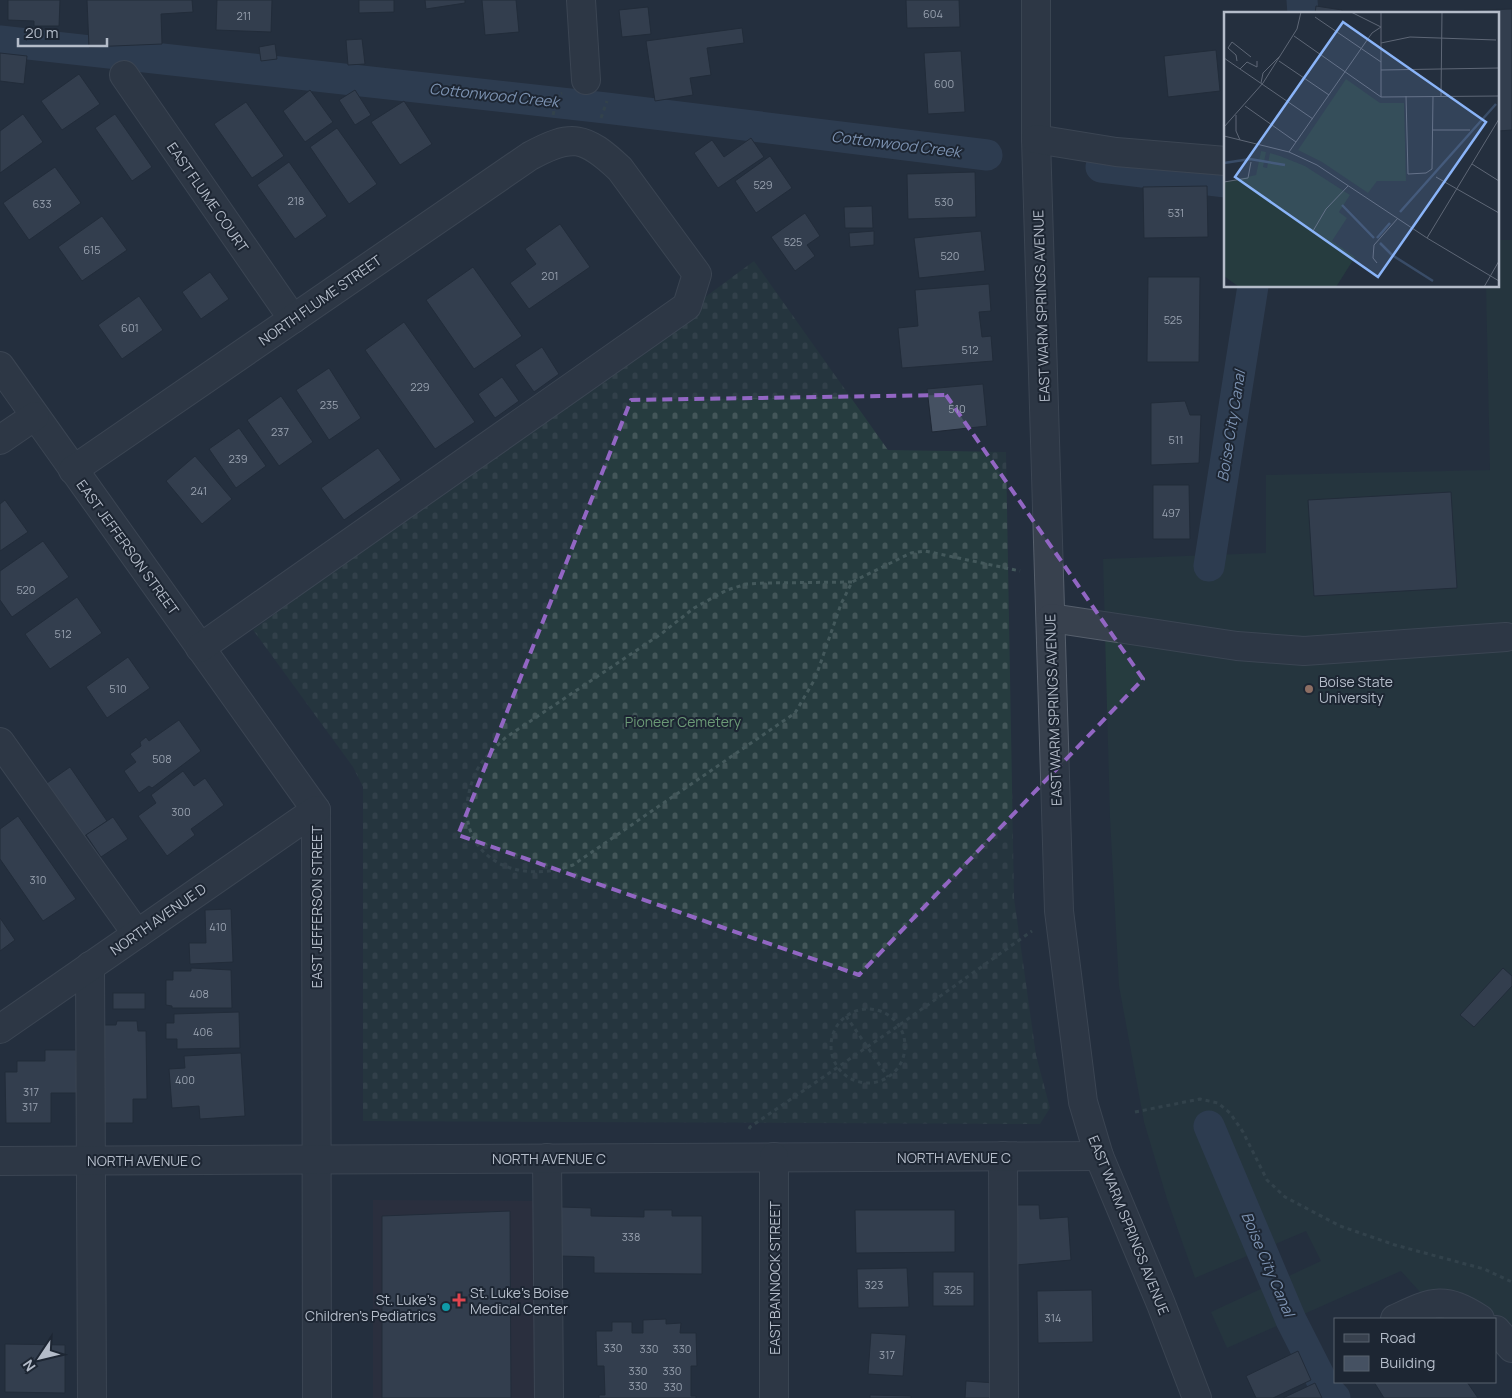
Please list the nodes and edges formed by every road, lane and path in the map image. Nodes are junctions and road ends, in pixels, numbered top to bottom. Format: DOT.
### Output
graph roads {
  1 [pos="581,0"];
  2 [pos="1036,0"];
  3 [pos="124,75"];
  4 [pos="586,80"];
  5 [pos="558,95"];
  6 [pos="609,96"];
  7 [pos="600,116"];
  8 [pos="553,117"];
  9 [pos="1036,139"];
  10 [pos="1224,161"];
  11 [pos="293,319"];
  12 [pos="0,366"];
  13 [pos="35,416"];
  14 [pos="0,440"];
  15 [pos="73,470"];
  16 [pos="1050,578"];
  17 [pos="852,582"];
  18 [pos="1051,618"];
  19 [pos="1506,637"];
  20 [pos="200,648"];
  21 [pos="0,742"];
  22 [pos="316,810"];
  23 [pos="1059,911"];
  24 [pos="137,934"];
  25 [pos="90,966"];
  26 [pos="846,1016"];
  27 [pos="898,1026"];
  28 [pos="0,1029"];
  29 [pos="867,1047"];
  30 [pos="837,1068"];
  31 [pos="888,1077"];
  32 [pos="1135,1112"];
  33 [pos="1003,1156"];
  34 [pos="1098,1156"];
  35 [pos="547,1158"];
  36 [pos="762,1158"];
  37 [pos="317,1160"];
  38 [pos="0,1161"];
  39 [pos="90,1161"];
  40 [pos="1512,1282"];
  41 [pos="1397,1318"];
  42 [pos="1479,1318"];
  43 [pos="1497,1331"];
  44 [pos="1512,1348"];
  45 [pos="92,1398"];
  46 [pos="316,1398"];
  47 [pos="548,1398"];
  48 [pos="774,1398"];
  49 [pos="1004,1398"];
  50 [pos="1197,1398"];
  1 -- 4 [label="street"];
  2 -- 9 [label="street, EAST WARM SPRINGS AVENUE"];
  3 -- 11 [label="street, EAST FLUME COURT"];
  5 -- 8 [label="path"];
  6 -- 7 [label="path"];
  9 -- 10 [label="street"];
  9 -- 16 [label="street, EAST WARM SPRINGS AVENUE"];
  11 -- 15 [label="street, NORTH FLUME STREET"];
  11 -- 20 [label="street, NORTH FLUME STREET"];
  12 -- 13 [label="street, EAST JEFFERSON STREET"];
  13 -- 14 [label="street"];
  13 -- 15 [label="street, EAST JEFFERSON STREET"];
  15 -- 20 [label="street, EAST JEFFERSON STREET"];
  16 -- 17 [label="path"];
  16 -- 18 [label="street, EAST WARM SPRINGS AVENUE"];
  17 -- 17 [label="path"];
  18 -- 19 [label="street"];
  18 -- 23 [label="street, EAST WARM SPRINGS AVENUE"];
  20 -- 22 [label="street, EAST JEFFERSON STREET"];
  21 -- 24 [label="street"];
  22 -- 24 [label="street, NORTH AVENUE D"];
  22 -- 37 [label="street, EAST JEFFERSON STREET"];
  23 -- 27 [label="path"];
  23 -- 34 [label="street, EAST WARM SPRINGS AVENUE"];
  24 -- 25 [label="street, NORTH AVENUE D"];
  25 -- 28 [label="street, NORTH AVENUE D"];
  25 -- 39 [label="street"];
  26 -- 27 [label="path"];
  26 -- 29 [label="path"];
  26 -- 30 [label="path"];
  27 -- 29 [label="path"];
  27 -- 31 [label="path"];
  29 -- 30 [label="path"];
  29 -- 31 [label="path"];
  30 -- 31 [label="path"];
  30 -- 36 [label="path"];
  32 -- 40 [label="path"];
  33 -- 34 [label="street, NORTH AVENUE C"];
  33 -- 36 [label="street, NORTH AVENUE C"];
  33 -- 49 [label="street"];
  34 -- 50 [label="street, EAST WARM SPRINGS AVENUE"];
  35 -- 36 [label="street, NORTH AVENUE C"];
  35 -- 37 [label="street, NORTH AVENUE C"];
  35 -- 47 [label="street"];
  36 -- 48 [label="street, EAST BANNOCK STREET"];
  37 -- 39 [label="street, NORTH AVENUE C"];
  37 -- 46 [label="street, EAST JEFFERSON STREET"];
  38 -- 39 [label="street, NORTH AVENUE C"];
  39 -- 45 [label="street"];
  41 -- 42 [label="street"];
  43 -- 44 [label="street"];
}
